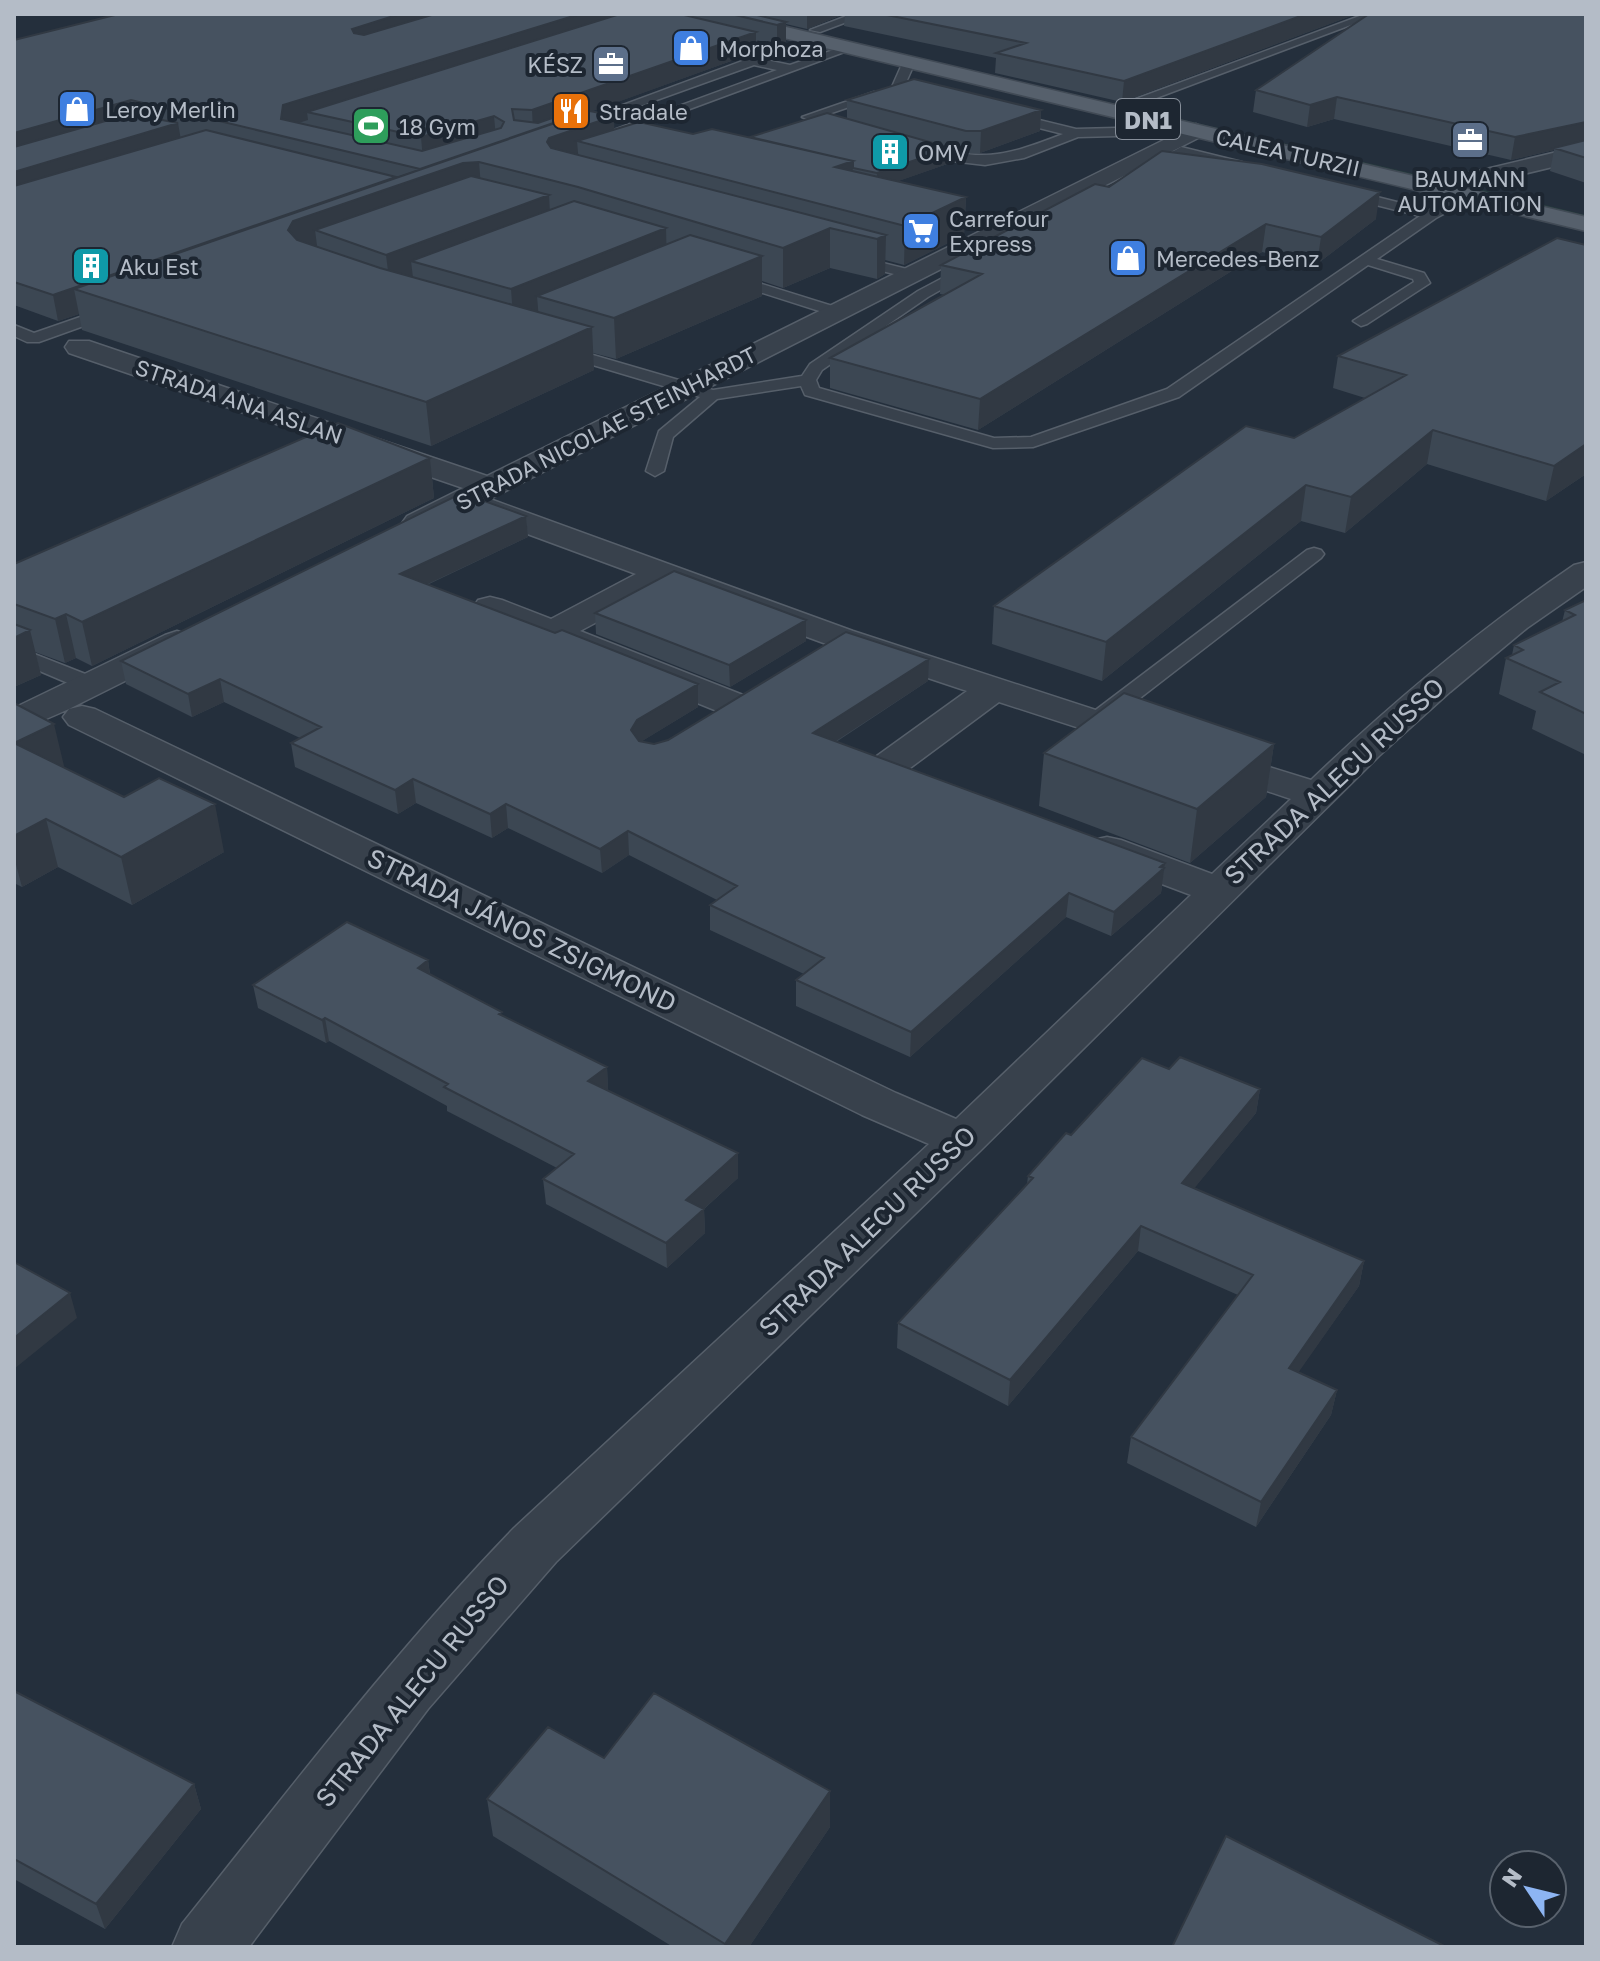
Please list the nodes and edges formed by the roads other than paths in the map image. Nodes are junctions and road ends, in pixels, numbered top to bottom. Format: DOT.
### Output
graph roads {
  1 [pos="749,14"];
  2 [pos="863,14"];
  3 [pos="1344,14"];
  4 [pos="1375,14"];
  5 [pos="709,24"];
  6 [pos="816,30"];
  7 [pos="849,48"];
  8 [pos="753,61"];
  9 [pos="909,62"];
  10 [pos="739,66"];
  11 [pos="784,71"];
  12 [pos="897,89"];
  13 [pos="944,101"];
  14 [pos="1122,101"];
  15 [pos="990,112"];
  16 [pos="564,129"];
  17 [pos="1196,130"];
  18 [pos="851,131"];
  19 [pos="1076,133"];
  20 [pos="596,139"];
  21 [pos="908,145"];
  22 [pos="1586,152"];
  23 [pos="1255,170"];
  24 [pos="1467,188"];
  25 [pos="1328,189"];
  26 [pos="1100,196"];
  27 [pos="918,207"];
  28 [pos="1586,210"];
  29 [pos="1431,215"];
  30 [pos="1586,224"];
  31 [pos="1007,227"];
  32 [pos="838,255"];
  33 [pos="1366,260"];
  34 [pos="977,264"];
  35 [pos="721,275"];
  36 [pos="914,275"];
  37 [pos="120,308"];
  38 [pos="837,312"];
  39 [pos="1361,321"];
  40 [pos="14,330"];
  41 [pos="545,346"];
  42 [pos="79,347"];
  43 [pos="808,380"];
  44 [pos="699,391"];
  45 [pos="350,439"];
  46 [pos="320,452"];
  47 [pos="655,471"];
  48 [pos="477,494"];
  49 [pos="391,536"];
  50 [pos="1314,554"];
  51 [pos="1586,572"];
  52 [pos="662,574"];
  53 [pos="490,607"];
  54 [pos="205,628"];
  55 [pos="552,632"];
  56 [pos="841,638"];
  57 [pos="14,652"];
  58 [pos="801,663"];
  59 [pos="995,688"];
  60 [pos="86,701"];
  61 [pos="1095,721"];
  62 [pos="14,722"];
  63 [pos="694,729"];
  64 [pos="932,782"];
  65 [pos="1318,795"];
  66 [pos="1077,837"];
  67 [pos="1217,890"];
  68 [pos="963,1140"];
  69 [pos="207,1947"];
  1 -- 6 [label="main road, CALEA TURZII / DN1"];
  2 -- 6 [label="lane"];
  3 -- 14 [label="lane"];
  4 -- 14 [label="lane"];
  5 -- 7 [label="main road, CALEA TURZII / DN1"];
  5 -- 8 [label="lane"];
  6 -- 14 [label="main road, CALEA TURZII / DN1"];
  7 -- 9 [label="main road, CALEA TURZII / DN1"];
  7 -- 11 [label="lane"];
  8 -- 10 [label="lane"];
  8 -- 11 [label="lane"];
  9 -- 12 [label="lane"];
  9 -- 17 [label="main road, CALEA TURZII / DN1"];
  10 -- 11 [label="lane"];
  10 -- 16 [label="lane"];
  11 -- 20 [label="lane"];
  12 -- 13 [label="lane"];
  12 -- 18 [label="lane"];
  14 -- 24 [label="main road, CALEA TURZII / DN1"];
  15 -- 19 [label="lane"];
  17 -- 19 [label="lane"];
  17 -- 24 [label="main road, CALEA TURZII / DN1"];
  17 -- 31 [label="street, STRADA NICOLAE STEINHARDT"];
  19 -- 21 [label="lane"];
  22 -- 24 [label="street"];
  23 -- 26 [label="lane"];
  24 -- 28 [label="main road, CALEA TURZII / DN1"];
  24 -- 29 [label="lane"];
  24 -- 30 [label="main road, CALEA TURZII / DN1"];
  25 -- 29 [label="lane"];
  27 -- 31 [label="lane"];
  29 -- 33 [label="lane"];
  31 -- 36 [label="street, STRADA NICOLAE STEINHARDT"];
  32 -- 36 [label="lane"];
  33 -- 39 [label="lane"];
  33 -- 43 [label="lane"];
  34 -- 43 [label="lane"];
  35 -- 38 [label="lane"];
  36 -- 38 [label="street, STRADA NICOLAE STEINHARDT"];
  37 -- 40 [label="lane"];
  38 -- 44 [label="street, STRADA NICOLAE STEINHARDT"];
  41 -- 44 [label="lane"];
  42 -- 45 [label="street, STRADA ANA ASLAN"];
  43 -- 44 [label="lane"];
  44 -- 47 [label="lane"];
  44 -- 48 [label="street, STRADA NICOLAE STEINHARDT"];
  45 -- 46 [label="lane"];
  45 -- 48 [label="street, STRADA ANA ASLAN"];
  48 -- 49 [label="street, STRADA NICOLAE STEINHARDT"];
  48 -- 52 [label="street, STRADA ANA ASLAN"];
  50 -- 61 [label="lane"];
  51 -- 65 [label="street, STRADA ALECU RUSSO"];
  52 -- 55 [label="street"];
  52 -- 56 [label="street, STRADA ANA ASLAN"];
  53 -- 55 [label="street"];
  54 -- 60 [label="street"];
  55 -- 63 [label="street"];
  56 -- 58 [label="street"];
  56 -- 59 [label="street, STRADA ANA ASLAN"];
  57 -- 60 [label="lane"];
  59 -- 61 [label="street, STRADA ANA ASLAN"];
  59 -- 64 [label="street"];
  60 -- 62 [label="street"];
  60 -- 68 [label="street, STRADA JÁNOS ZSIGMOND"];
  61 -- 65 [label="street, STRADA ANA ASLAN"];
  65 -- 67 [label="street, STRADA ALECU RUSSO"];
  66 -- 67 [label="street"];
  67 -- 68 [label="street, STRADA ALECU RUSSO"];
  68 -- 69 [label="street, STRADA ALECU RUSSO"];
}
